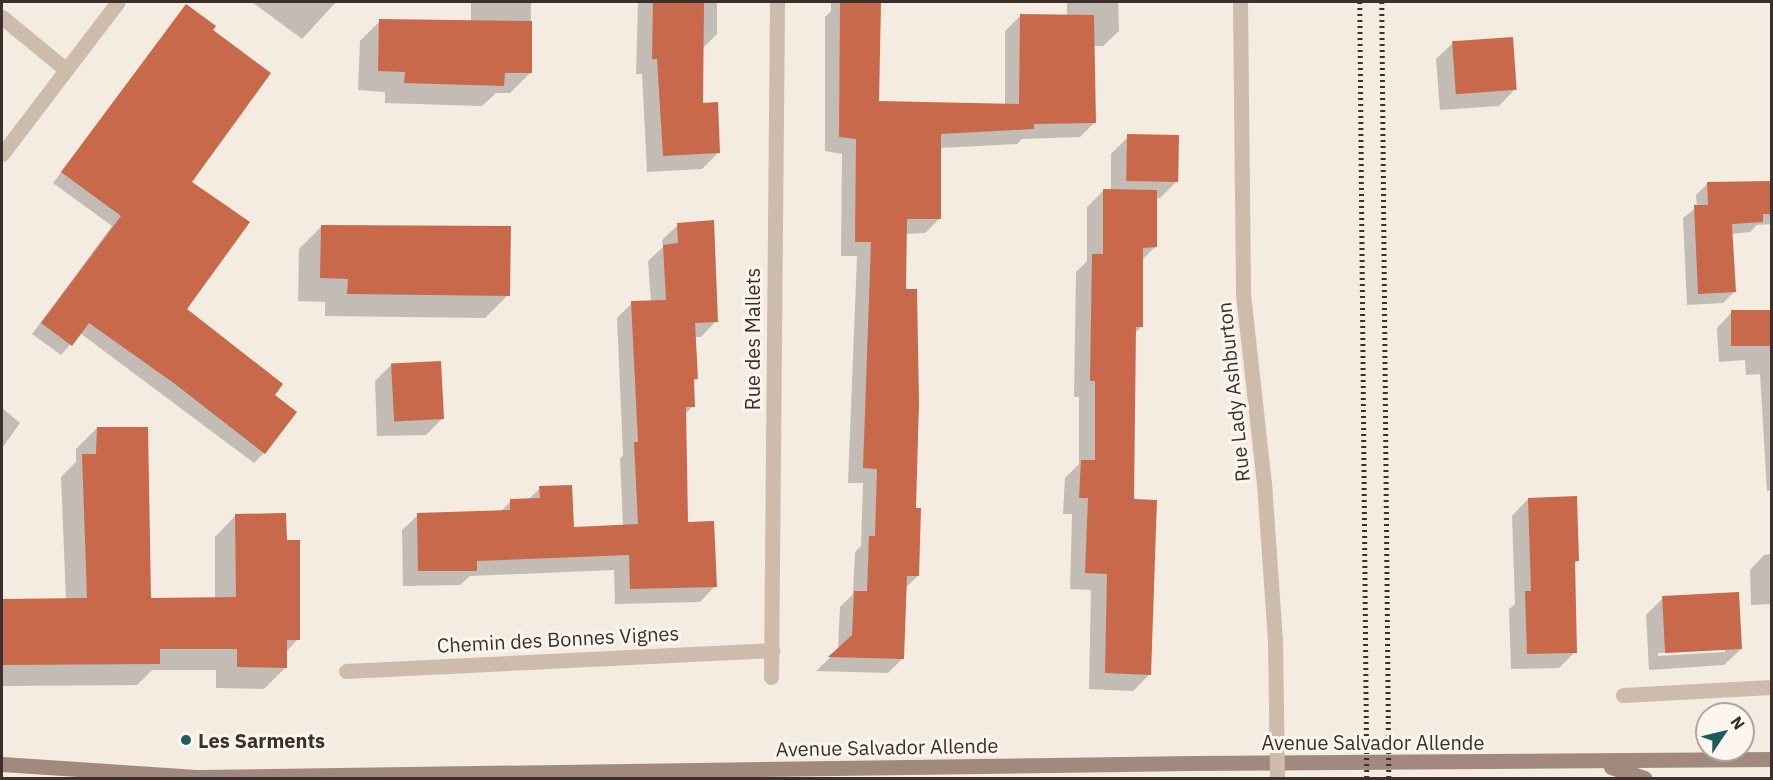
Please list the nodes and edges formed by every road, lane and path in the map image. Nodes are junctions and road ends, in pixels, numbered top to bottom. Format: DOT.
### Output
graph roads {
  1 [pos="118,2"];
  2 [pos="777,2"];
  3 [pos="1240,2"];
  4 [pos="2,17"];
  5 [pos="65,69"];
  6 [pos="2,154"];
  7 [pos="772,650"];
  8 [pos="346,671"];
  9 [pos="771,677"];
  10 [pos="1772,687"];
  11 [pos="1623,695"];
  12 [pos="1772,759"];
  13 [pos="1597,762"];
  14 [pos="2,764"];
  15 [pos="177,775"];
  16 [pos="74,778"];
  17 [pos="1277,778"];
  18 [pos="1644,778"];
  1 -- 5 [label="street"];
  2 -- 7 [label="street, Rue des Mallets"];
  3 -- 17 [label="street, Rue Lady Ashburton, bridge"];
  4 -- 5 [label="street"];
  5 -- 6 [label="street"];
  7 -- 8 [label="street, Chemin des Bonnes Vignes"];
  7 -- 9 [label="street, Rue des Mallets"];
  10 -- 11 [label="street"];
  12 -- 13 [label="street, Avenue Salvador Allende"];
  13 -- 15 [label="street, Avenue Salvador Allende"];
  13 -- 18 [label="street, Avenue Salvador Allende"];
  14 -- 15 [label="street, Avenue Salvador Allende"];
  15 -- 16 [label="street, Avenue Salvador Allende"];
}
